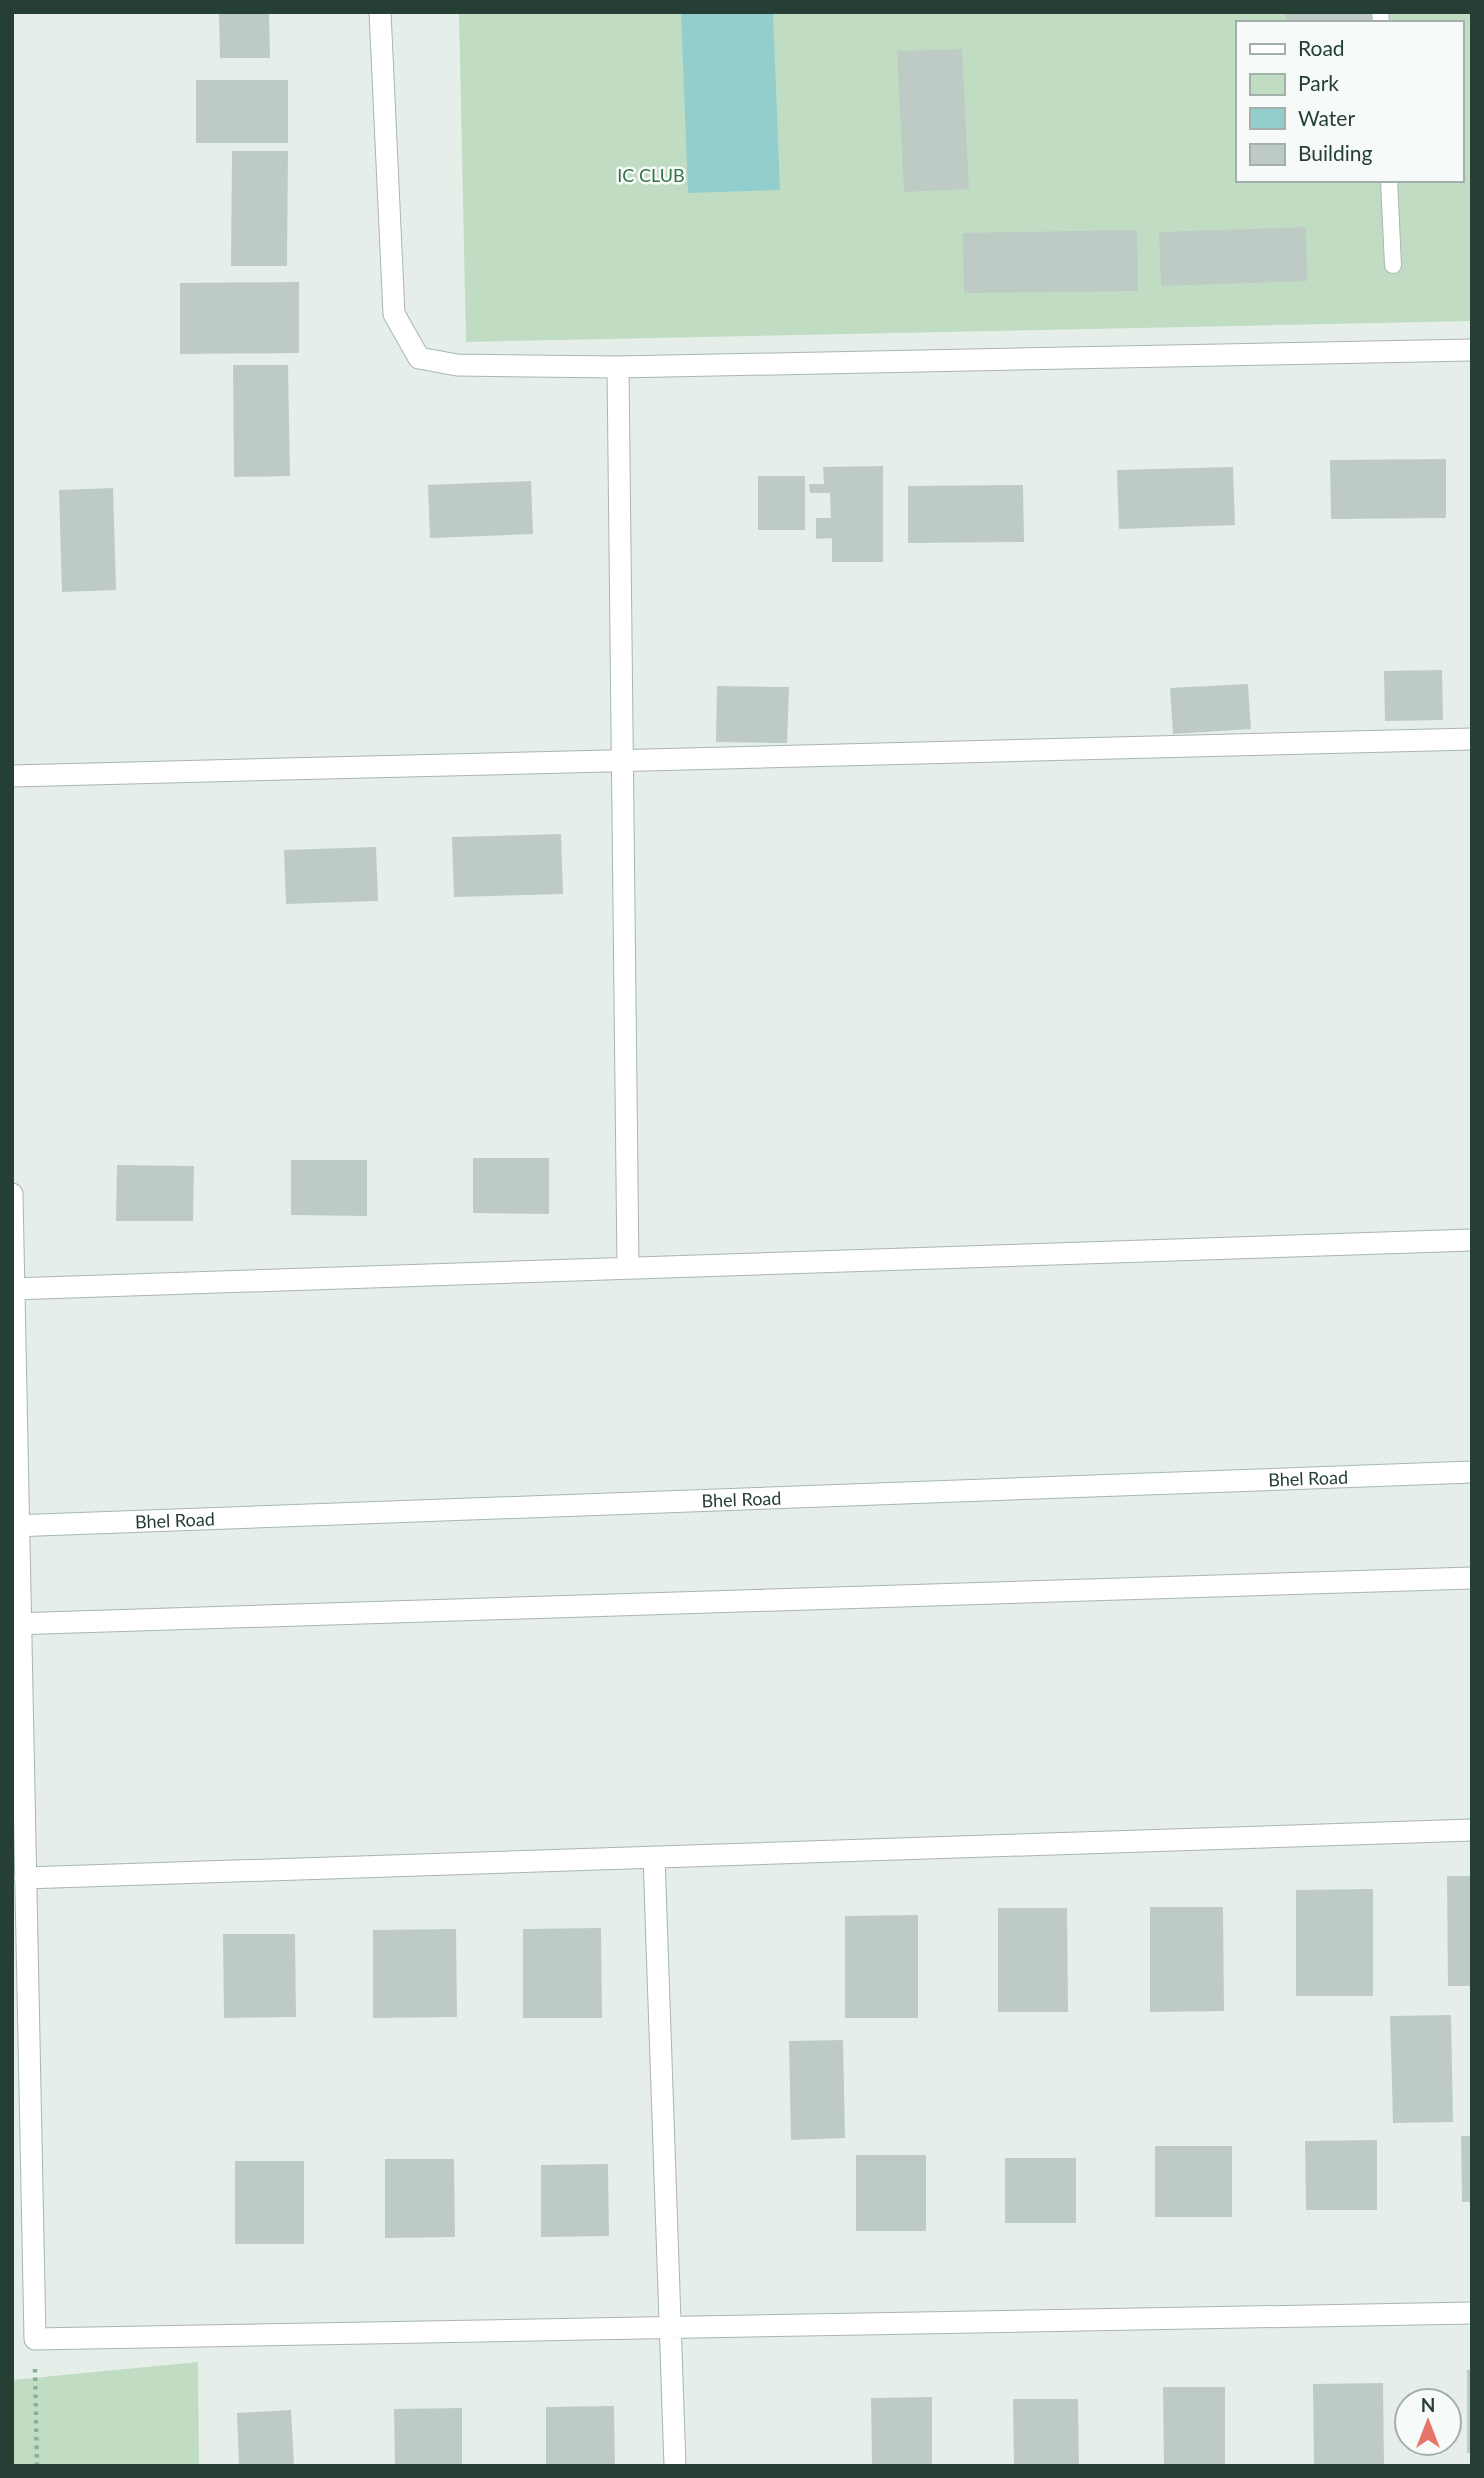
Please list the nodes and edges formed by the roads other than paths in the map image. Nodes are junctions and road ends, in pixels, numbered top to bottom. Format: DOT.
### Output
graph roads {
  1 [pos="380,12"];
  2 [pos="1389,182"];
  3 [pos="1393,265"];
  4 [pos="1472,350"];
  5 [pos="618,367"];
  6 [pos="1472,739"];
  7 [pos="621,761"];
  8 [pos="12,776"];
  9 [pos="12,1194"];
  10 [pos="1472,1240"];
  11 [pos="628,1268"];
  12 [pos="14,1289"];
  13 [pos="1472,1472"];
  14 [pos="15,1526"];
  15 [pos="1472,1578"];
  16 [pos="17,1624"];
  17 [pos="1472,1830"];
  18 [pos="654,1857"];
  19 [pos="25,1878"];
  20 [pos="1472,2313"];
  21 [pos="670,2328"];
  22 [pos="675,2466"];
  1 -- 5 [label="street"];
  2 -- 3 [label="lane"];
  4 -- 5 [label="street"];
  5 -- 7 [label="street"];
  6 -- 7 [label="street"];
  7 -- 8 [label="street"];
  7 -- 11 [label="street"];
  9 -- 12 [label="street"];
  10 -- 11 [label="street"];
  11 -- 12 [label="street"];
  12 -- 14 [label="street"];
  13 -- 14 [label="street, Bhel Road"];
  14 -- 16 [label="street"];
  15 -- 16 [label="street"];
  16 -- 19 [label="street"];
  17 -- 18 [label="street"];
  18 -- 19 [label="street"];
  18 -- 21 [label="street"];
  19 -- 21 [label="street"];
  20 -- 21 [label="street"];
  21 -- 22 [label="street"];
}
